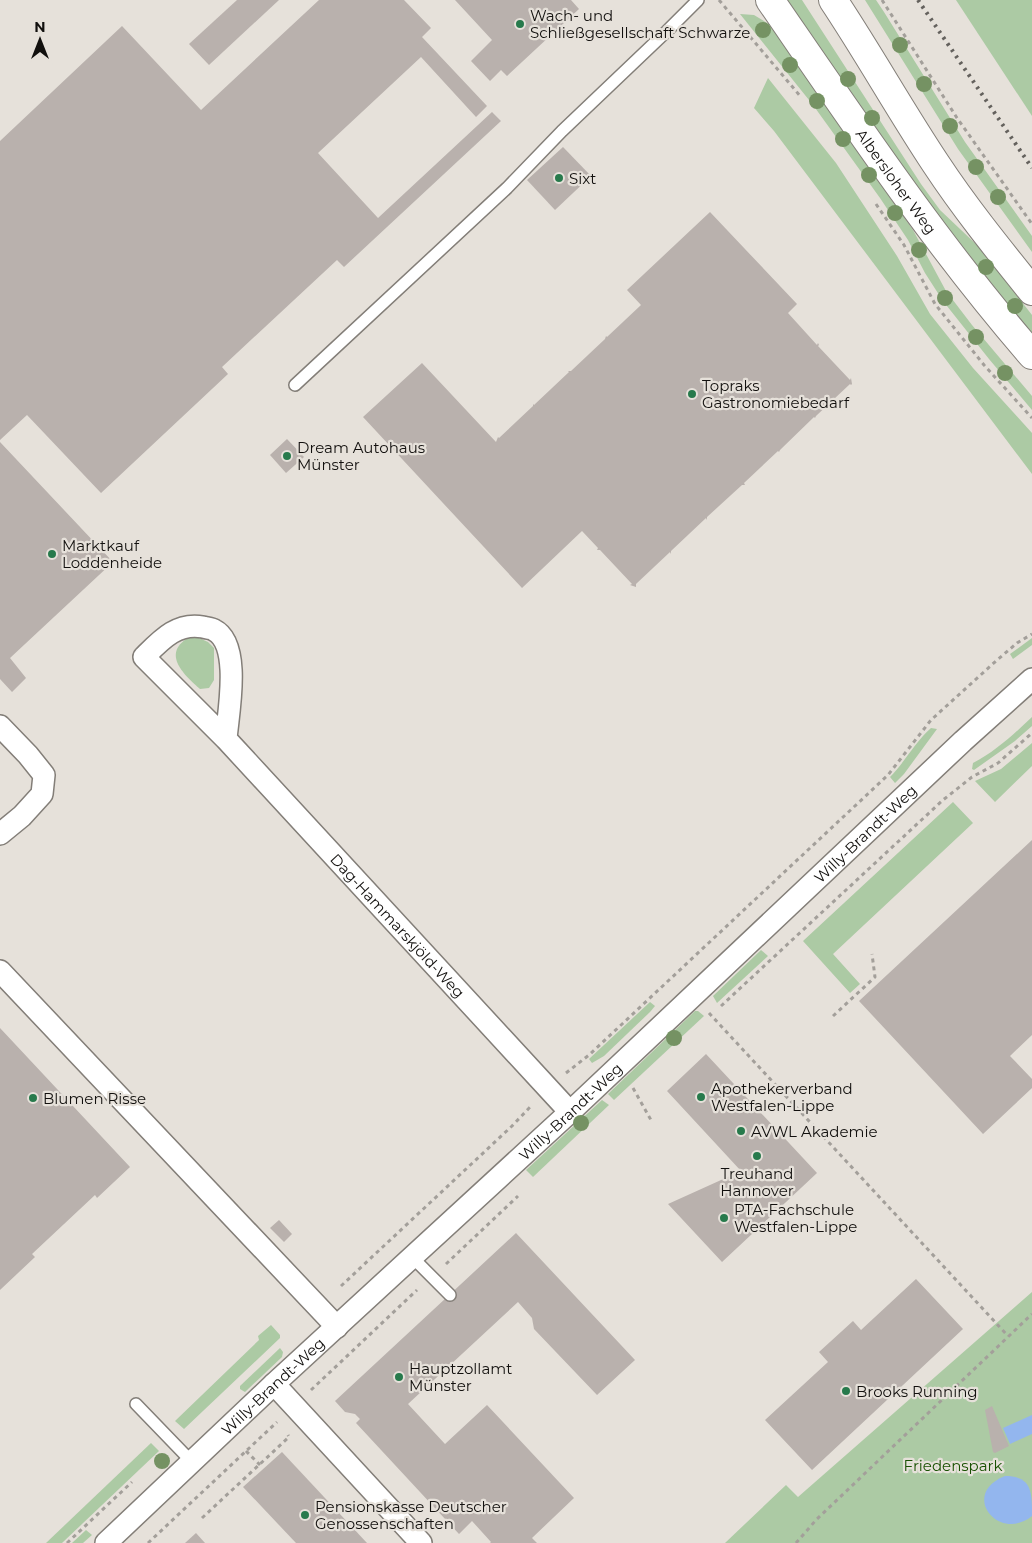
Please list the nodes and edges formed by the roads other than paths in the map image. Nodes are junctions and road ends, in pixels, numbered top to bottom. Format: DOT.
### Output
graph roads {
  1 [pos="698,0"];
  2 [pos="770,0"];
  3 [pos="833,0"];
  4 [pos="1032,291"];
  5 [pos="1032,355"];
  6 [pos="296,385"];
  7 [pos="1032,679"];
  8 [pos="0,726"];
  9 [pos="226,740"];
  10 [pos="0,834"];
  11 [pos="0,971"];
  12 [pos="570,1112"];
  13 [pos="412,1257"];
  14 [pos="450,1295"];
  15 [pos="336,1327"];
  16 [pos="274,1384"];
  17 [pos="136,1404"];
  18 [pos="192,1462"];
  19 [pos="106,1543"];
  20 [pos="421,1543"];
  1 -- 6 [label="lane"];
  2 -- 5 [label="main road, Albersloher Weg"];
  3 -- 4 [label="main road"];
  7 -- 12 [label="street, Willy-Brandt-Weg"];
  8 -- 10 [label="street"];
  9 -- 9 [label="street, Dag-Hammarskjöld-Weg"];
  9 -- 12 [label="street, Dag-Hammarskjöld-Weg"];
  11 -- 15 [label="street"];
  12 -- 13 [label="street, Willy-Brandt-Weg"];
  13 -- 14 [label="lane"];
  13 -- 15 [label="street, Willy-Brandt-Weg"];
  15 -- 16 [label="street, Willy-Brandt-Weg"];
  16 -- 18 [label="street, Willy-Brandt-Weg"];
  16 -- 20 [label="street"];
  17 -- 18 [label="lane"];
  18 -- 19 [label="street, Willy-Brandt-Weg"];
}
